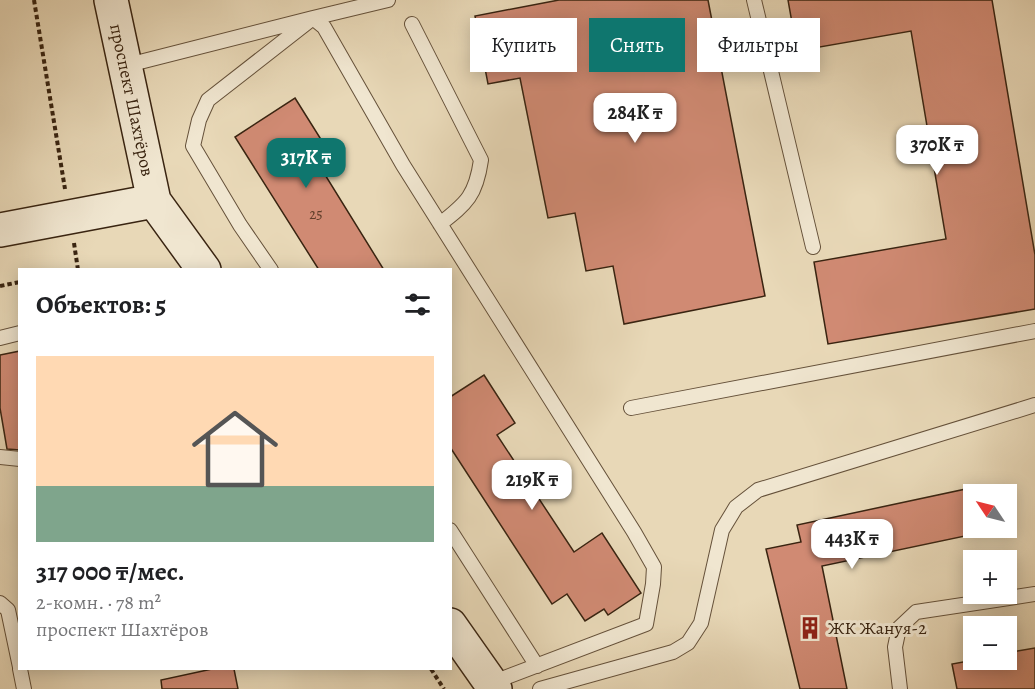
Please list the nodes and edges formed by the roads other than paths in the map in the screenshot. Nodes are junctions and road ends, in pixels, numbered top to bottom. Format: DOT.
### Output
graph roads {
  1 [pos="111,0"];
  2 [pos="388,0"];
  3 [pos="754,0"];
  4 [pos="313,18"];
  5 [pos="412,24"];
  6 [pos="124,66"];
  7 [pos="154,201"];
  8 [pos="440,224"];
  9 [pos="0,230"];
  10 [pos="813,247"];
  11 [pos="203,268"];
  12 [pos="270,268"];
  13 [pos="1035,331"];
  14 [pos="18,334"];
  15 [pos="0,338"];
  16 [pos="1035,405"];
  17 [pos="632,408"];
  18 [pos="0,457"];
  19 [pos="18,459"];
  20 [pos="452,533"];
  21 [pos="1035,594"];
  22 [pos="0,603"];
  23 [pos="452,628"];
  24 [pos="18,658"];
  25 [pos="537,666"];
  26 [pos="20,670"];
  27 [pos="493,686"];
  28 [pos="549,688"];
  29 [pos="24,689"];
  30 [pos="900,689"];
  1 -- 6 [label="main road, проспект Шахтёров"];
  2 -- 4 [label="lane"];
  3 -- 10 [label="lane"];
  4 -- 6 [label="lane"];
  4 -- 8 [label="lane"];
  4 -- 12 [label="lane"];
  5 -- 8 [label="lane"];
  6 -- 7 [label="main road, проспект Шахтёров"];
  7 -- 9 [label="main road, проспект Шахтёров"];
  7 -- 11 [label="main road, проспект Шахтёров"];
  8 -- 25 [label="lane"];
  13 -- 17 [label="lane"];
  14 -- 15 [label="lane"];
  16 -- 28 [label="lane"];
  18 -- 19 [label="lane"];
  20 -- 25 [label="lane"];
  21 -- 30 [label="lane"];
  22 -- 24 [label="lane"];
  23 -- 27 [label="main road"];
  25 -- 27 [label="lane"];
  26 -- 29 [label="lane"];
}
